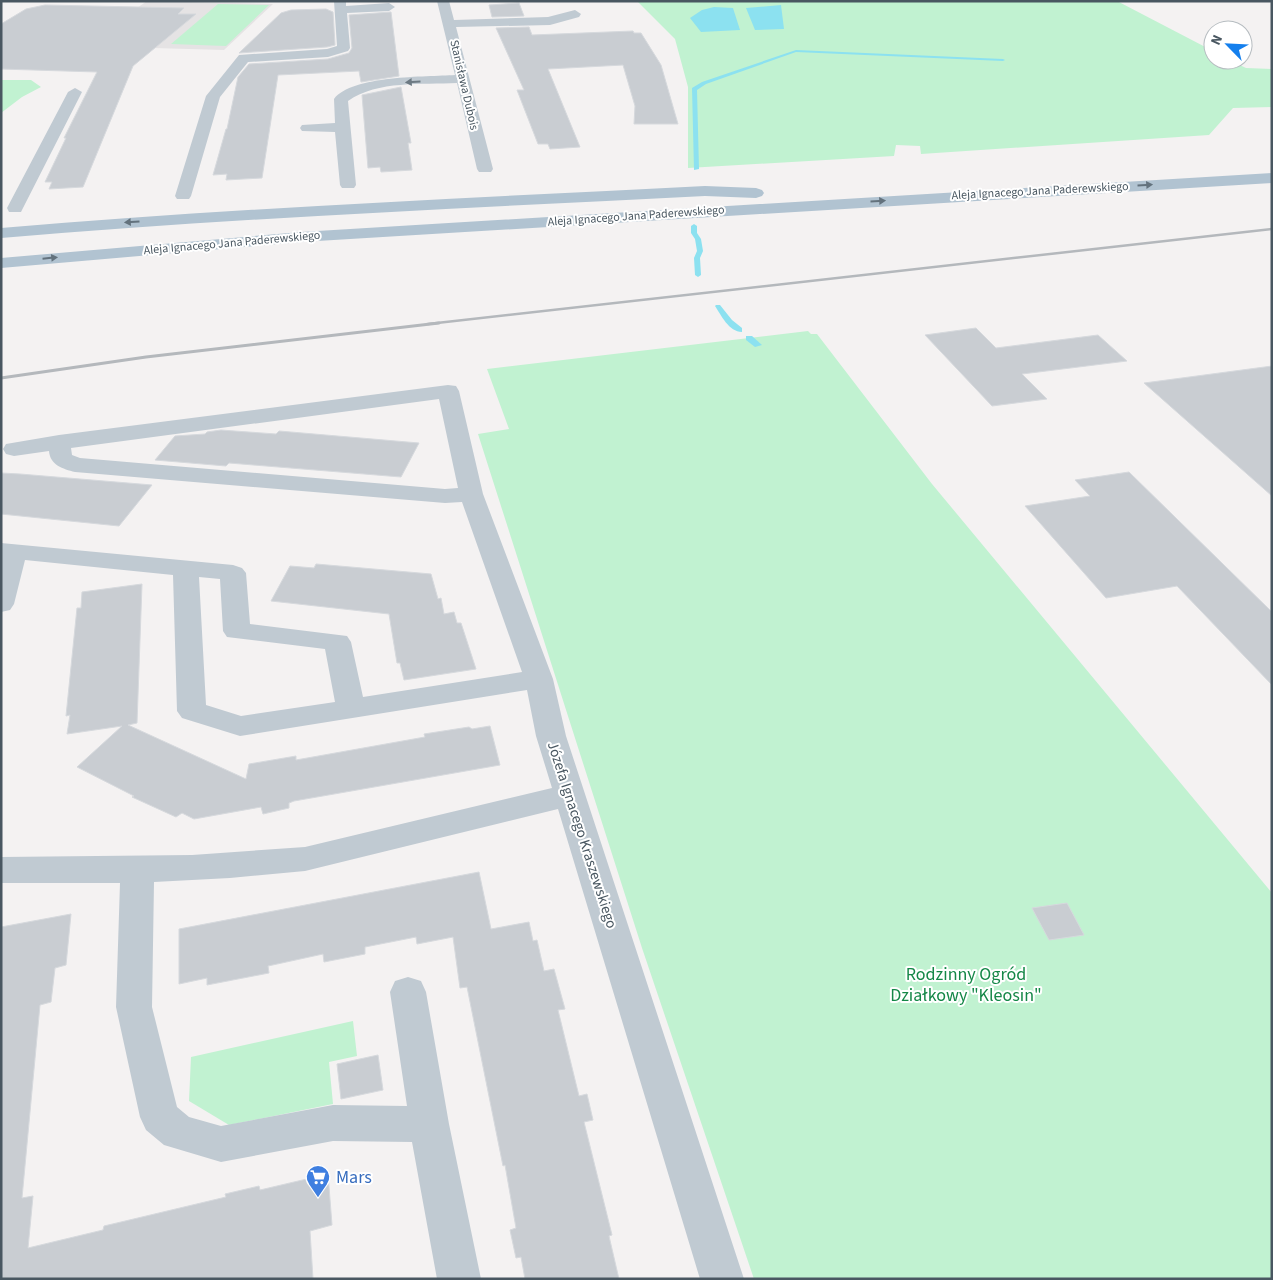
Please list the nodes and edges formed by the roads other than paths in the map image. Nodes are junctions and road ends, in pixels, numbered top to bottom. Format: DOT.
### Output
graph roads {
  1 [pos="443,1"];
  2 [pos="340,6"];
  3 [pos="389,7"];
  4 [pos="575,14"];
  5 [pos="450,24"];
  6 [pos="462,80"];
  7 [pos="75,92"];
  8 [pos="342,133"];
  9 [pos="308,135"];
  10 [pos="1262,163"];
  11 [pos="485,169"];
  12 [pos="1272,178"];
  13 [pos="348,185"];
  14 [pos="775,193"];
  15 [pos="183,196"];
  16 [pos="830,204"];
  17 [pos="15,208"];
  18 [pos="1,233"];
  19 [pos="1,245"];
  20 [pos="1,263"];
  21 [pos="1,275"];
  22 [pos="59,442"];
  23 [pos="14,449"];
  24 [pos="471,494"];
  25 [pos="8,551"];
  26 [pos="186,568"];
  27 [pos="1,604"];
  28 [pos="538,679"];
  29 [pos="351,709"];
  30 [pos="570,795"];
  31 [pos="1,870"];
  32 [pos="137,871"];
  33 [pos="408,992"];
  34 [pos="429,1124"];
  35 [pos="459,1279"];
  36 [pos="722,1279"];
  1 -- 5 [label="street, Stanisława Dubois"];
  2 -- 3 [label="street"];
  2 -- 15 [label="street"];
  4 -- 5 [label="street"];
  5 -- 6 [label="street, Stanisława Dubois"];
  6 -- 8 [label="street, one-way"];
  6 -- 11 [label="street, Stanisława Dubois"];
  7 -- 17 [label="street"];
  8 -- 9 [label="street"];
  8 -- 13 [label="street"];
  10 -- 14 [label="main road, Aleja Ignacego Jana Paderewskiego"];
  16 -- 12 [label="main road, Aleja Ignacego Jana Paderewskiego, one-way"];
  14 -- 18 [label="main road, one-way"];
  14 -- 19 [label="main road, Aleja Ignacego Jana Paderewskiego"];
  20 -- 16 [label="main road, Aleja Ignacego Jana Paderewskiego, one-way"];
  16 -- 21 [label="main road"];
  22 -- 23 [label="street"];
  22 -- 24 [label="street"];
  22 -- 24 [label="street, Józefa Ignacego Kraszewskiego"];
  24 -- 28 [label="street, Józefa Ignacego Kraszewskiego"];
  25 -- 26 [label="street"];
  25 -- 27 [label="street"];
  26 -- 29 [label="street"];
  26 -- 29 [label="street"];
  28 -- 29 [label="street"];
  28 -- 30 [label="street, Józefa Ignacego Kraszewskiego"];
  30 -- 32 [label="street"];
  30 -- 36 [label="street, Józefa Ignacego Kraszewskiego"];
  31 -- 32 [label="street"];
  32 -- 34 [label="street"];
  33 -- 34 [label="street"];
  34 -- 35 [label="street"];
}
